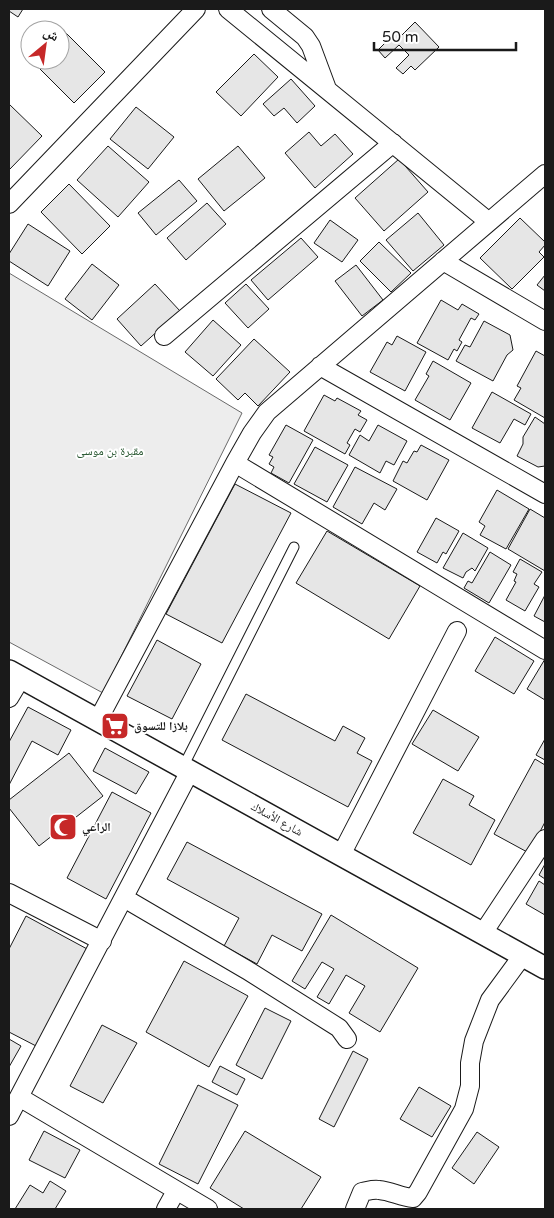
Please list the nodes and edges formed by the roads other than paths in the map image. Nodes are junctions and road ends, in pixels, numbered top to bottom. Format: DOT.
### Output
graph roads {
  1 [pos="196,9"];
  2 [pos="228,9"];
  3 [pos="270,9"];
  4 [pos="327,90"];
  5 [pos="392,143"];
  6 [pos="545,174"];
  7 [pos="9,204"];
  8 [pos="489,222"];
  9 [pos="443,261"];
  10 [pos="545,320"];
  11 [pos="164,336"];
  12 [pos="320,366"];
  13 [pos="235,463"];
  14 [pos="545,494"];
  15 [pos="294,548"];
  16 [pos="457,631"];
  17 [pos="545,650"];
  18 [pos="15,675"];
  19 [pos="9,698"];
  20 [pos="98,720"];
  21 [pos="187,769"];
  22 [pos="545,839"];
  23 [pos="341,855"];
  24 [pos="9,892"];
  25 [pos="124,898"];
  26 [pos="483,933"];
  27 [pos="102,941"];
  28 [pos="523,955"];
  29 [pos="545,967"];
  30 [pos="347,1039"];
  31 [pos="19,1097"];
  32 [pos="9,1116"];
  33 [pos="176,1191"];
  34 [pos="166,1209"];
  35 [pos="208,1209"];
  36 [pos="355,1209"];
  1 -- 7 [label="street"];
  2 -- 4 [label="street"];
  3 -- 4 [label="street"];
  4 -- 5 [label="street"];
  5 -- 8 [label="street"];
  5 -- 11 [label="street"];
  6 -- 8 [label="street"];
  8 -- 9 [label="street"];
  9 -- 10 [label="street"];
  9 -- 12 [label="street"];
  12 -- 13 [label="street"];
  12 -- 14 [label="street"];
  13 -- 17 [label="street"];
  13 -- 20 [label="street"];
  15 -- 21 [label="lane"];
  16 -- 23 [label="street"];
  18 -- 19 [label="street"];
  18 -- 20 [label="street, شارع الأسلاك"];
  20 -- 21 [label="street, شارع الأسلاك"];
  21 -- 23 [label="street, شارع الأسلاك"];
  21 -- 25 [label="street"];
  22 -- 26 [label="street"];
  23 -- 26 [label="street, شارع الأسلاك"];
  24 -- 27 [label="street"];
  25 -- 27 [label="street"];
  25 -- 30 [label="street"];
  26 -- 28 [label="street, شارع الأسلاك"];
  27 -- 31 [label="street"];
  28 -- 29 [label="street, شارع الأسلاك"];
  28 -- 36 [label="street"];
  31 -- 32 [label="street"];
  31 -- 33 [label="street"];
  33 -- 34 [label="street"];
  33 -- 35 [label="street"];
}
